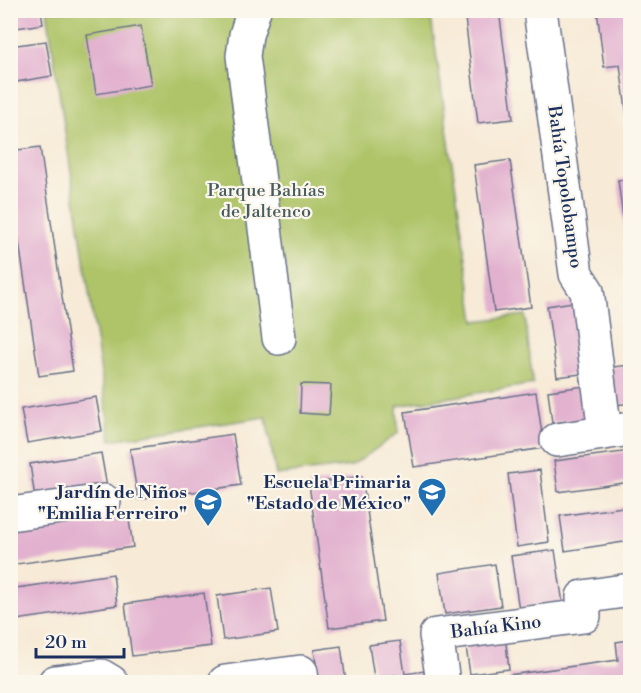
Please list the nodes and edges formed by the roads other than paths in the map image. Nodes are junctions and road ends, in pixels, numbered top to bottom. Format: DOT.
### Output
graph roads {
  1 [pos="254,10"];
  2 [pos="540,10"];
  3 [pos="279,338"];
  4 [pos="618,431"];
  5 [pos="557,440"];
  6 [pos="104,501"];
  7 [pos="10,514"];
  8 [pos="630,590"];
  9 [pos="106,679"];
  10 [pos="55,682"];
  11 [pos="225,682"];
  12 [pos="302,682"];
  13 [pos="443,682"];
  1 -- 3 [label="street"];
  2 -- 4 [label="street, Bahía Topolobampo"];
  4 -- 5 [label="street, Bahía Topolobampo"];
  6 -- 7 [label="street"];
  8 -- 13 [label="street, Bahía Kino"];
  9 -- 10 [label="street"];
  11 -- 12 [label="street"];
}
